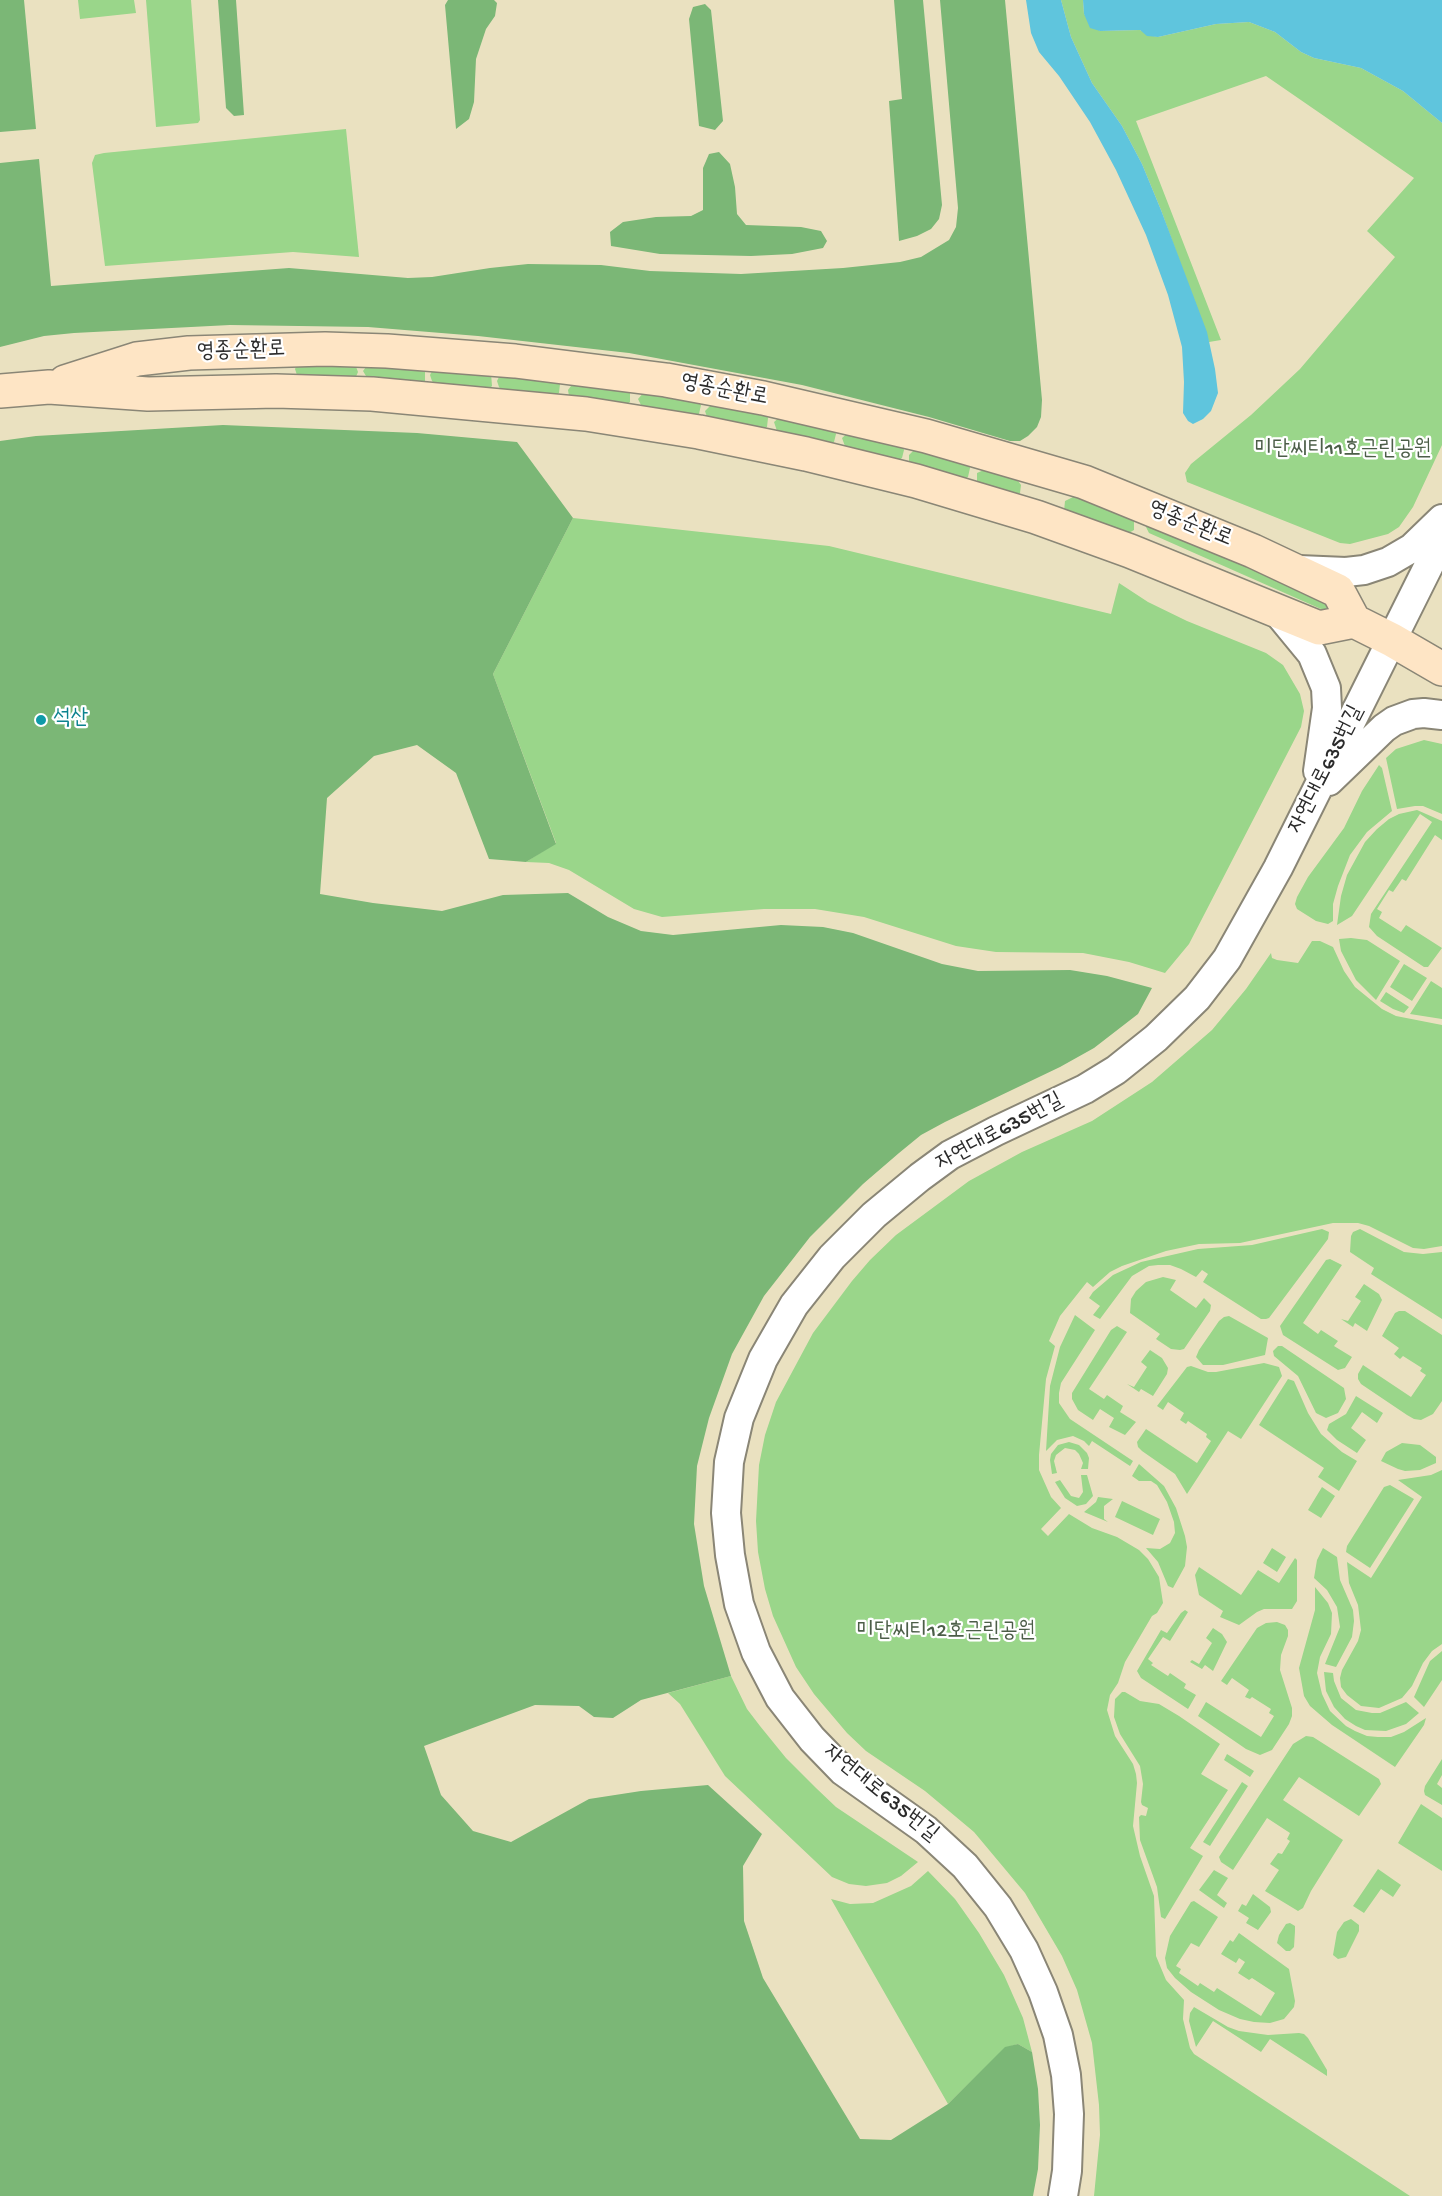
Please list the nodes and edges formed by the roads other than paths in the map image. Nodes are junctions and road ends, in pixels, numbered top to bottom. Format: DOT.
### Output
graph roads {
  1 [pos="49,387"];
  2 [pos="0,391"];
  3 [pos="1442,519"];
  4 [pos="1442,539"];
  5 [pos="1294,570"];
  6 [pos="1275,609"];
  7 [pos="1354,621"];
  8 [pos="1392,640"];
  9 [pos="1442,669"];
  10 [pos="1442,715"];
  11 [pos="1315,794"];
  12 [pos="1063,2196"];
  1 -- 2 [label="main road, 영종순환로"];
  1 -- 5 [label="main road, 영종순환로"];
  1 -- 6 [label="main road, 영종순환로"];
  3 -- 5 [label="street"];
  4 -- 8 [label="street, 자연대로635번길"];
  5 -- 7 [label="main road, 영종순환로"];
  6 -- 7 [label="main road, 영종순환로"];
  6 -- 11 [label="street"];
  7 -- 8 [label="main road"];
  8 -- 9 [label="main road"];
  8 -- 11 [label="street, 자연대로635번길"];
  10 -- 11 [label="street"];
  11 -- 12 [label="street, 자연대로635번길"];
}
